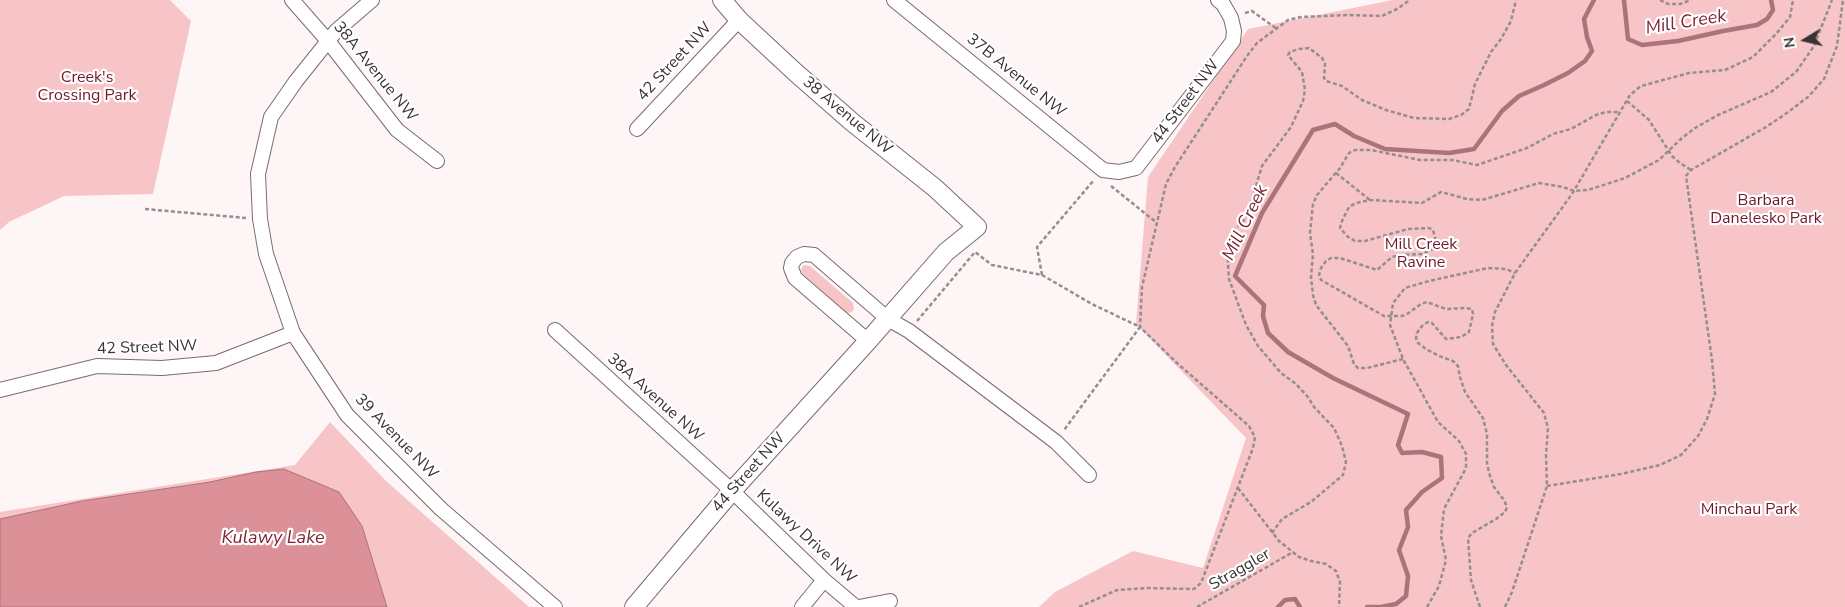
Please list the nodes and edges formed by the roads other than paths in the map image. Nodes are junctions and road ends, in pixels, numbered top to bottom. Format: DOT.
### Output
graph roads {
  1 [pos="292,0"];
  2 [pos="372,0"];
  3 [pos="722,0"];
  4 [pos="894,0"];
  5 [pos="1218,0"];
  6 [pos="739,20"];
  7 [pos="328,41"];
  8 [pos="637,129"];
  9 [pos="436,161"];
  10 [pos="1119,172"];
  11 [pos="977,227"];
  12 [pos="888,319"];
  13 [pos="555,330"];
  14 [pos="292,333"];
  15 [pos="868,341"];
  16 [pos="0,390"];
  17 [pos="1089,475"];
  18 [pos="732,491"];
  19 [pos="824,580"];
  20 [pos="890,601"];
  21 [pos="556,607"];
  22 [pos="634,607"];
  23 [pos="802,607"];
  24 [pos="857,607"];
  1 -- 7 [label="street, 38A Avenue NW"];
  2 -- 7 [label="street, 39 Avenue NW"];
  3 -- 6 [label="street, 38 Avenue NW"];
  4 -- 10 [label="street, 37B Avenue NW"];
  5 -- 10 [label="street, 44 Street NW"];
  6 -- 8 [label="street, 42 Street NW"];
  6 -- 11 [label="street, 38 Avenue NW"];
  7 -- 9 [label="street, 38A Avenue NW"];
  7 -- 14 [label="street, 39 Avenue NW"];
  11 -- 12 [label="street, 44 Street NW"];
  12 -- 15 [label="street, 44 Street NW"];
  12 -- 15 [label="street"];
  12 -- 17 [label="street"];
  13 -- 18 [label="street, 38A Avenue NW"];
  14 -- 16 [label="street, 42 Street NW"];
  14 -- 21 [label="street, 39 Avenue NW"];
  15 -- 18 [label="street, 44 Street NW"];
  18 -- 19 [label="street, Kulawy Drive NW"];
  18 -- 22 [label="street, 44 Street NW"];
  19 -- 23 [label="street"];
  19 -- 24 [label="street, Kulawy Drive NW"];
  20 -- 24 [label="street, Kulawy Drive NW"];
}
